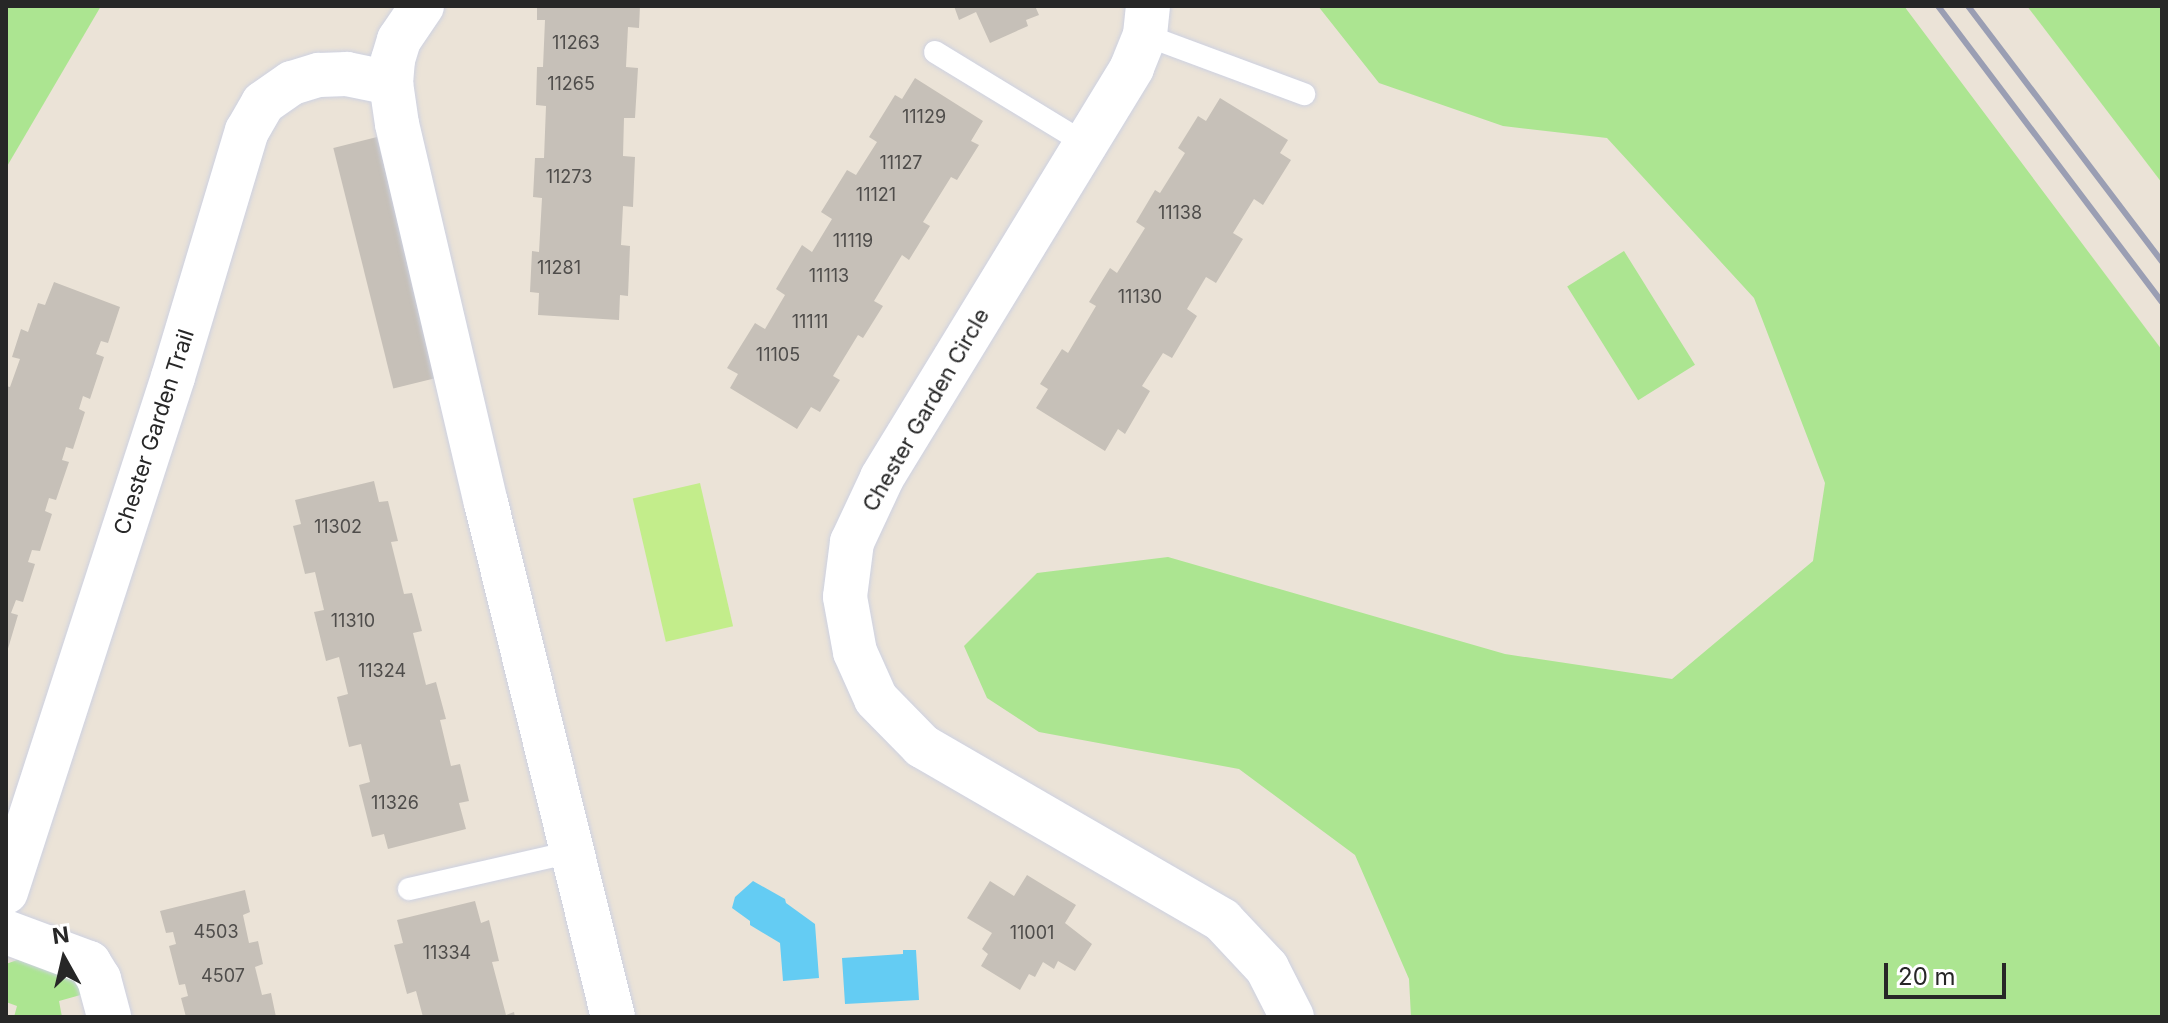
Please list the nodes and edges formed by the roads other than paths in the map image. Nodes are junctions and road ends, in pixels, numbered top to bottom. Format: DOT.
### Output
graph roads {
  1 [pos="422,6"];
  2 [pos="1147,20"];
  3 [pos="935,52"];
  4 [pos="391,83"];
  5 [pos="1304,94"];
  6 [pos="1086,144"];
  7 [pos="572,852"];
  8 [pos="409,889"];
  9 [pos="6,892"];
  10 [pos="6,932"];
  11 [pos="109,1017"];
  12 [pos="613,1017"];
  13 [pos="1292,1017"];
  1 -- 4 [label="street"];
  2 -- 5 [label="lane"];
  2 -- 6 [label="street, Chester Garden Circle"];
  3 -- 6 [label="lane"];
  4 -- 7 [label="street"];
  4 -- 9 [label="street, Chester Garden Trail"];
  6 -- 13 [label="street, Chester Garden Circle"];
  7 -- 8 [label="lane"];
  7 -- 12 [label="street"];
  10 -- 11 [label="street"];
}
